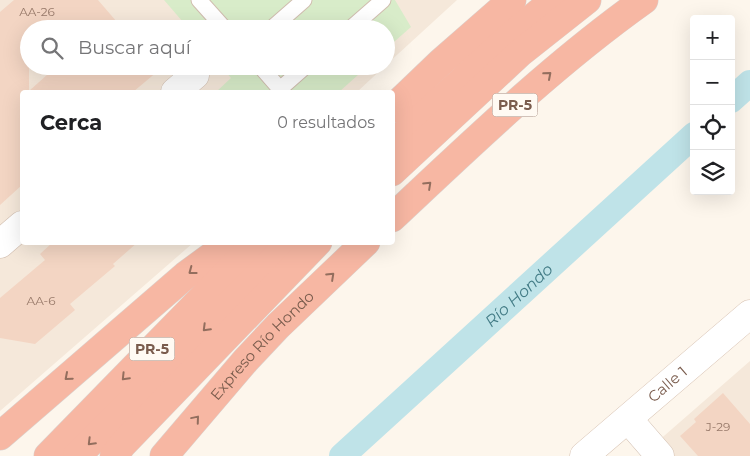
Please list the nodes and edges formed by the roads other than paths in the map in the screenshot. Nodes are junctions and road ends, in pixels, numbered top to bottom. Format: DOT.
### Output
graph roads {
  1 [pos="199,0"];
  2 [pos="304,0"];
  3 [pos="383,0"];
  4 [pos="512,0"];
  5 [pos="554,0"];
  6 [pos="587,0"];
  7 [pos="644,0"];
  8 [pos="217,20"];
  9 [pos="281,20"];
  10 [pos="360,20"];
  11 [pos="195,75"];
  12 [pos="266,75"];
  13 [pos="296,75"];
  14 [pos="177,90"];
  15 [pos="277,90"];
  16 [pos="279,90"];
  17 [pos="395,105"];
  18 [pos="395,142"];
  19 [pos="395,169"];
  20 [pos="395,215"];
  21 [pos="20,227"];
  22 [pos="0,244"];
  23 [pos="227,245"];
  24 [pos="254,245"];
  25 [pos="287,245"];
  26 [pos="315,245"];
  27 [pos="363,245"];
  28 [pos="750,314"];
  29 [pos="628,419"];
  30 [pos="0,436"];
  31 [pos="48,456"];
  32 [pos="77,456"];
  33 [pos="114,456"];
  34 [pos="164,456"];
  35 [pos="584,456"];
  36 [pos="660,456"];
  1 -- 8 [label="lane"];
  2 -- 9 [label="lane"];
  3 -- 10 [label="lane"];
  4 -- 17 [label="highway"];
  5 -- 18 [label="highway"];
  6 -- 19 [label="highway"];
  20 -- 7 [label="highway, PR-5, one-way"];
  11 -- 14 [label="street"];
  12 -- 15 [label="lane"];
  13 -- 16 [label="lane"];
  21 -- 22 [label="street"];
  23 -- 30 [label="highway, one-way"];
  24 -- 31 [label="highway, PR-5, one-way"];
  25 -- 32 [label="highway, one-way"];
  26 -- 33 [label="highway"];
  34 -- 27 [label="highway, Expreso Río Hondo, one-way"];
  28 -- 29 [label="street, Calle 1"];
  29 -- 35 [label="street, Calle 1"];
  29 -- 36 [label="street"];
}
